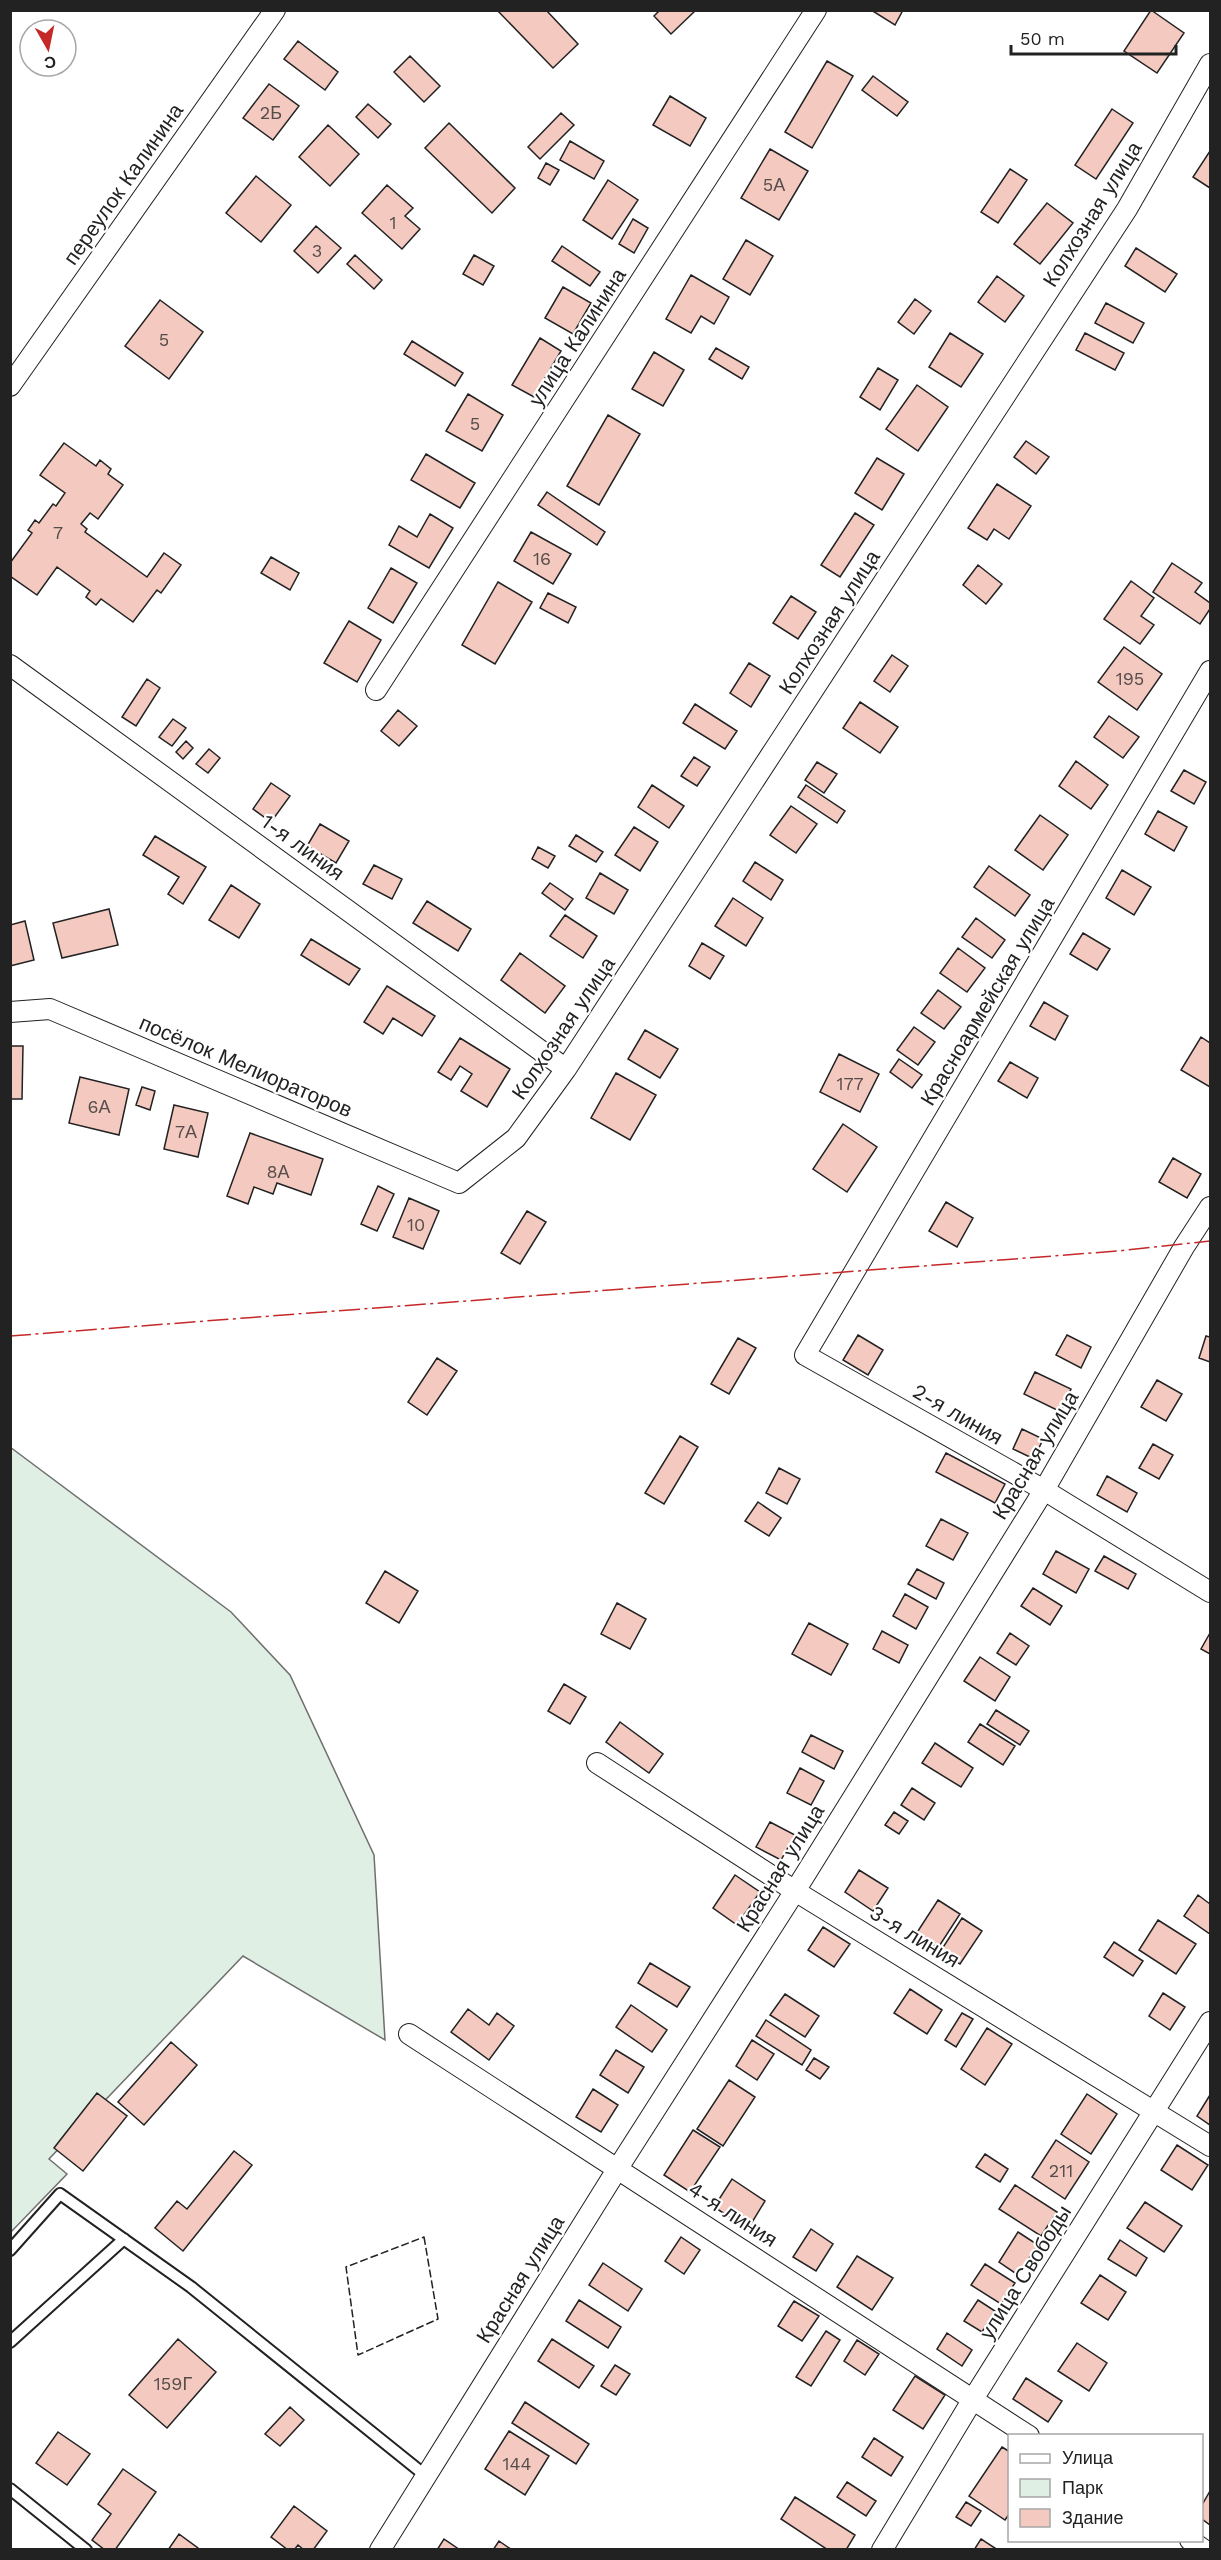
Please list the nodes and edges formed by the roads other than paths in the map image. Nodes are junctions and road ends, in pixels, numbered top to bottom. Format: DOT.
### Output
graph roads {
  1 [pos="275,10"];
  2 [pos="816,10"];
  3 [pos="1210,64"];
  4 [pos="10,386"];
  5 [pos="10,665"];
  6 [pos="1210,671"];
  7 [pos="376,690"];
  8 [pos="10,1012"];
  9 [pos="567,1069"];
  10 [pos="459,1183"];
  11 [pos="1210,1207"];
  12 [pos="805,1355"];
  13 [pos="1044,1490"];
  14 [pos="1210,1592"];
  15 [pos="597,1763"];
  16 [pos="795,1891"];
  17 [pos="1210,2022"];
  18 [pos="409,2034"];
  19 [pos="1155,2110"];
  20 [pos="1210,2146"];
  21 [pos="618,2168"];
  22 [pos="124,2239"];
  23 [pos="10,2250"];
  24 [pos="10,2342"];
  25 [pos="973,2399"];
  26 [pos="1026,2434"];
  27 [pos="426,2476"];
  28 [pos="10,2488"];
  29 [pos="86,2550"];
  30 [pos="380,2550"];
  31 [pos="882,2550"];
  1 -- 4 [label="street, переулок Калинина"];
  2 -- 7 [label="street, улица Калинина"];
  3 -- 9 [label="street, Колхозная улица"];
  5 -- 9 [label="street, 1-я линия"];
  6 -- 12 [label="street, Красноармейская улица"];
  8 -- 10 [label="street, посёлок Мелиораторов"];
  9 -- 10 [label="street, Колхозная улица"];
  11 -- 13 [label="street, Красная улица"];
  12 -- 13 [label="street, 2-я линия"];
  13 -- 14 [label="street, 2-я линия"];
  13 -- 16 [label="street, Красная улица"];
  15 -- 16 [label="street, 3-я линия"];
  16 -- 19 [label="street, 3-я линия"];
  16 -- 21 [label="street, Красная улица"];
  17 -- 19 [label="street, улица Свободы"];
  18 -- 21 [label="street, 4-я линия"];
  19 -- 20 [label="street, 3-я линия"];
  19 -- 25 [label="street, улица Свободы"];
  21 -- 25 [label="street, 4-я линия"];
  21 -- 27 [label="street, Красная улица"];
  22 -- 23 [label="lane"];
  22 -- 24 [label="lane"];
  22 -- 27 [label="lane"];
  25 -- 26 [label="street, 4-я линия"];
  25 -- 31 [label="street, улица Свободы"];
  27 -- 30 [label="street, Красная улица"];
  28 -- 29 [label="lane"];
}
